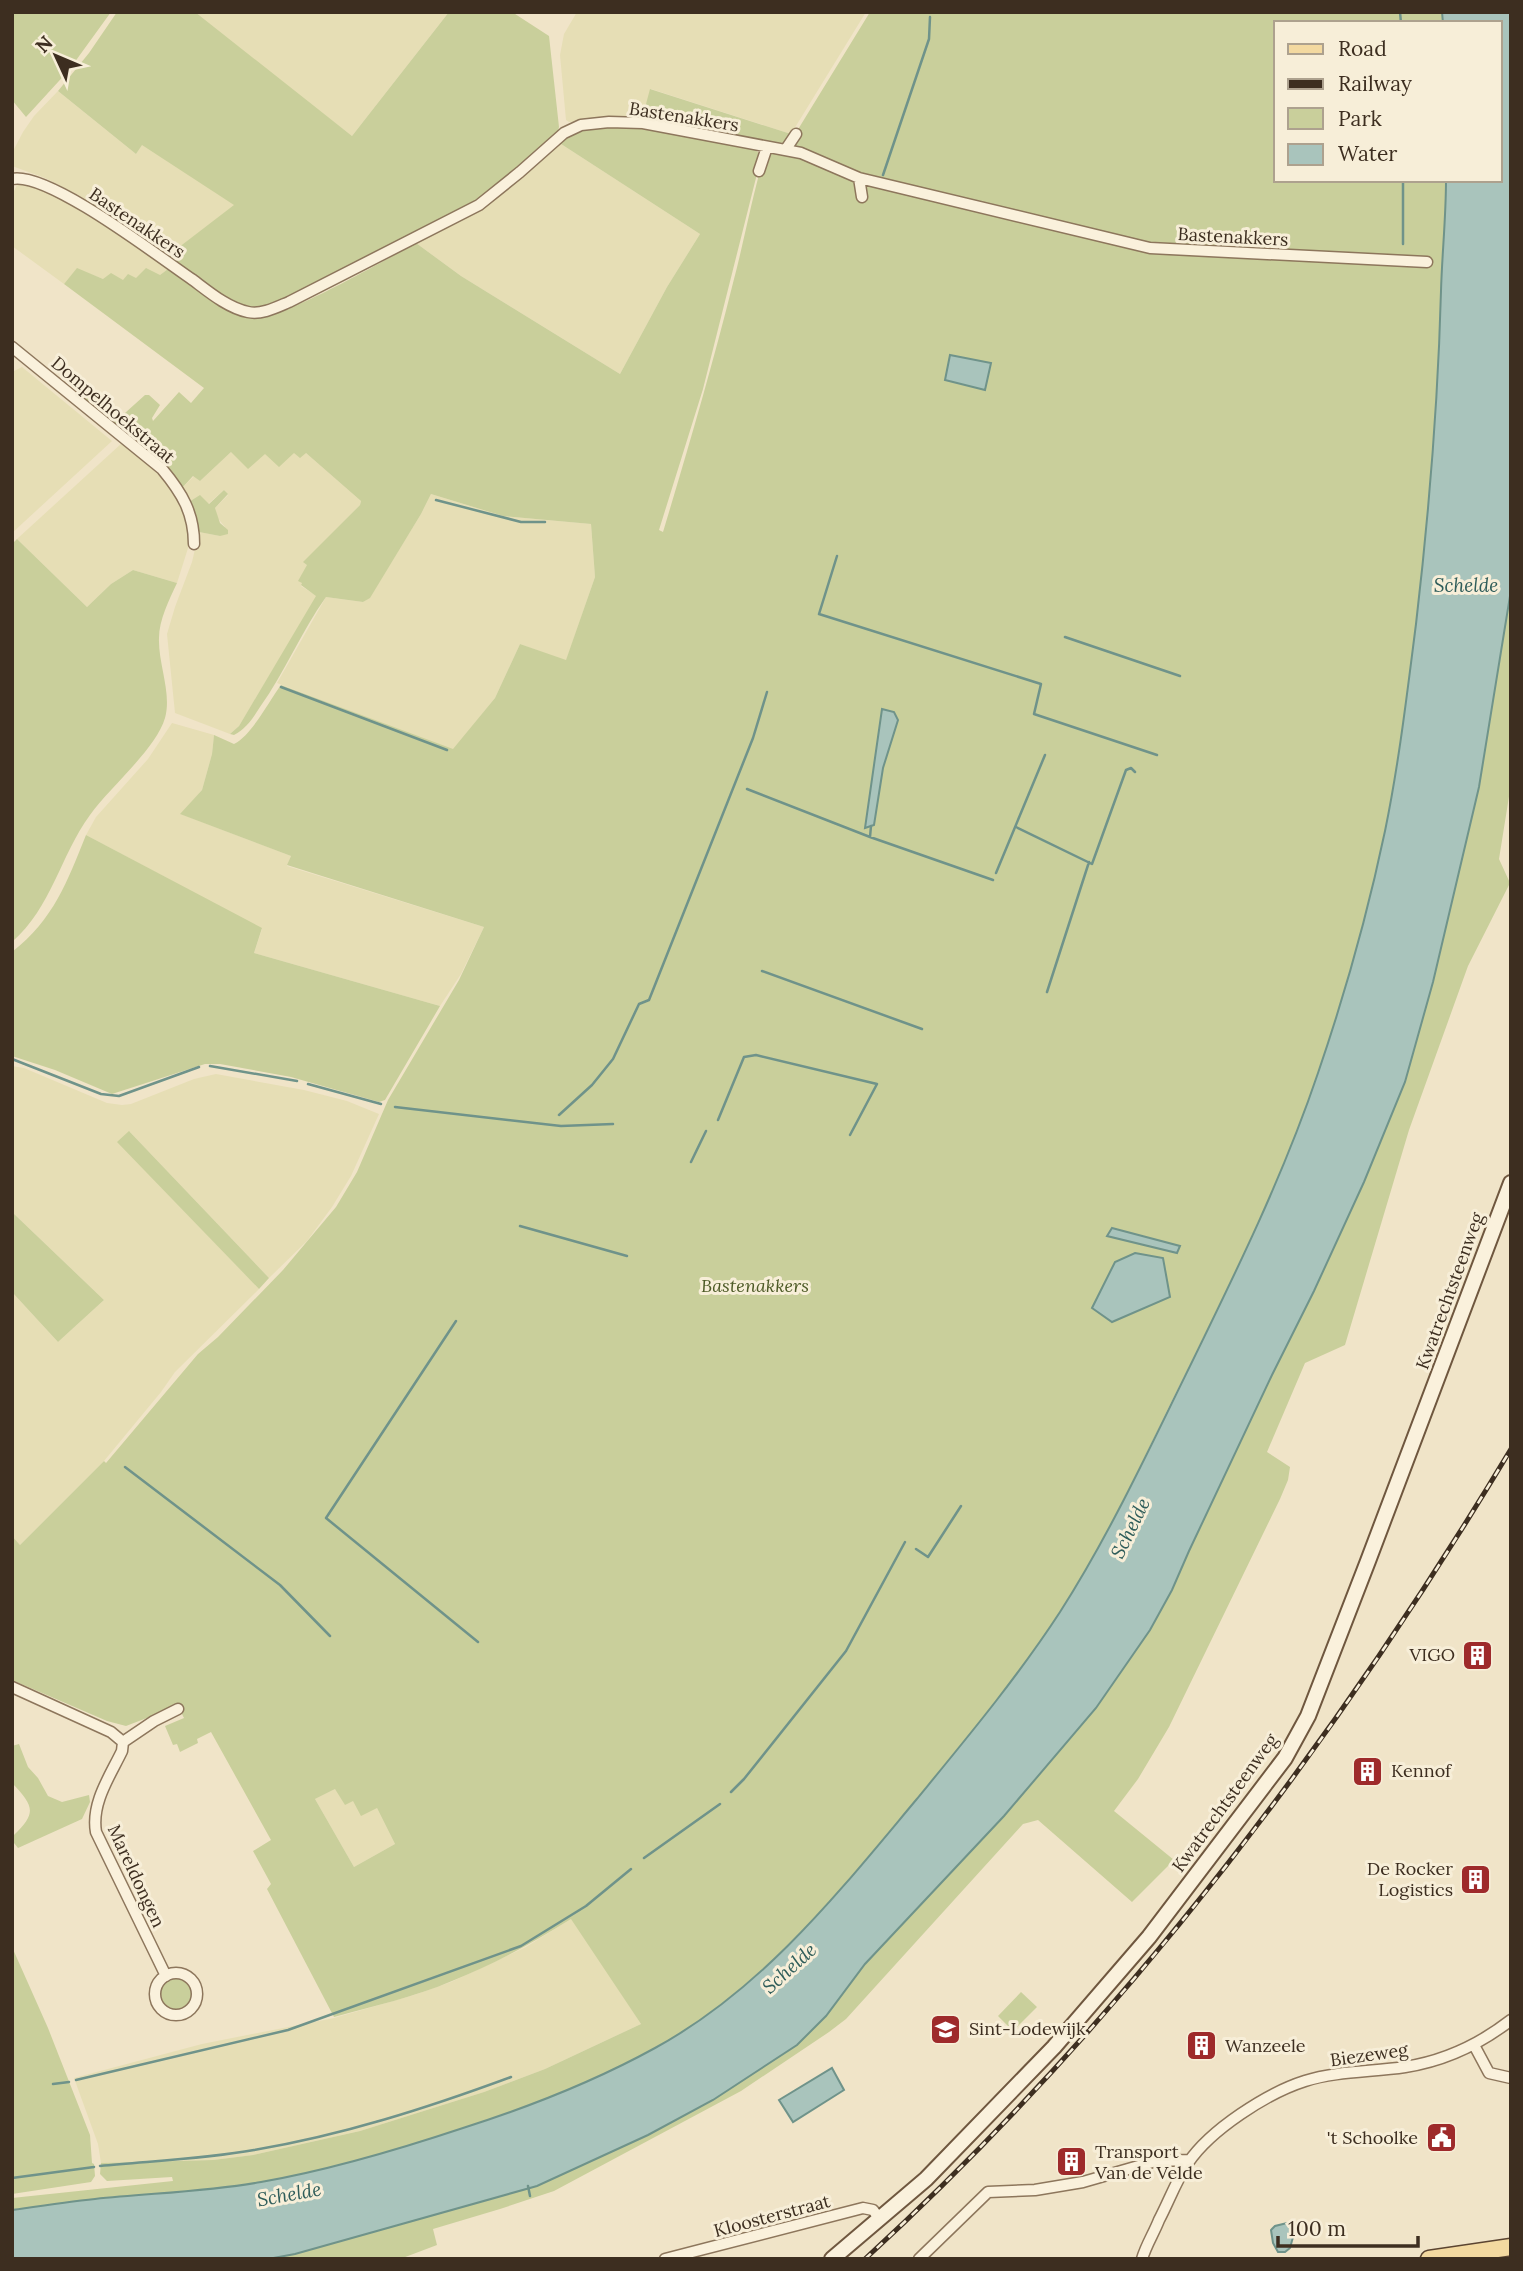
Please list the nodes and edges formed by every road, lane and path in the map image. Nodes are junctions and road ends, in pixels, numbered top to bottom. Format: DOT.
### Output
graph roads {
  1 [pos="796,134"];
  2 [pos="767,147"];
  3 [pos="786,149"];
  4 [pos="759,171"];
  5 [pos="859,178"];
  6 [pos="12,179"];
  7 [pos="862,197"];
  8 [pos="1427,262"];
  9 [pos="12,347"];
  10 [pos="194,544"];
  11 [pos="1511,1183"];
  12 [pos="12,1687"];
  13 [pos="178,1709"];
  14 [pos="122,1746"];
  15 [pos="166,1976"];
  16 [pos="1511,2020"];
  17 [pos="1474,2045"];
  18 [pos="1511,2078"];
  19 [pos="1190,2160"];
  20 [pos="879,2218"];
  21 [pos="1511,2247"];
  22 [pos="668,2258"];
  23 [pos="832,2259"];
  24 [pos="919,2259"];
  25 [pos="1142,2259"];
  26 [pos="1429,2259"];
  1 -- 3 [label="street"];
  2 -- 3 [label="street, Bastenakkers"];
  2 -- 4 [label="street"];
  2 -- 6 [label="street, Bastenakkers"];
  3 -- 5 [label="street, Bastenakkers"];
  5 -- 7 [label="street"];
  5 -- 8 [label="street, Bastenakkers"];
  9 -- 10 [label="street, Dompelhoekstraat"];
  11 -- 20 [label="street, Kwatrechtsteenweg"];
  12 -- 14 [label="street"];
  13 -- 14 [label="street"];
  14 -- 15 [label="street, Mareldongen"];
  15 -- 15 [label="street"];
  16 -- 17 [label="street, Biezeweg"];
  17 -- 18 [label="street"];
  17 -- 19 [label="street, Biezeweg"];
  19 -- 24 [label="street"];
  19 -- 25 [label="street, Biezeweg"];
  20 -- 22 [label="street, Kloosterstraat"];
  20 -- 23 [label="street, Kwatrechtsteenweg"];
  21 -- 26 [label="main road"];
}
